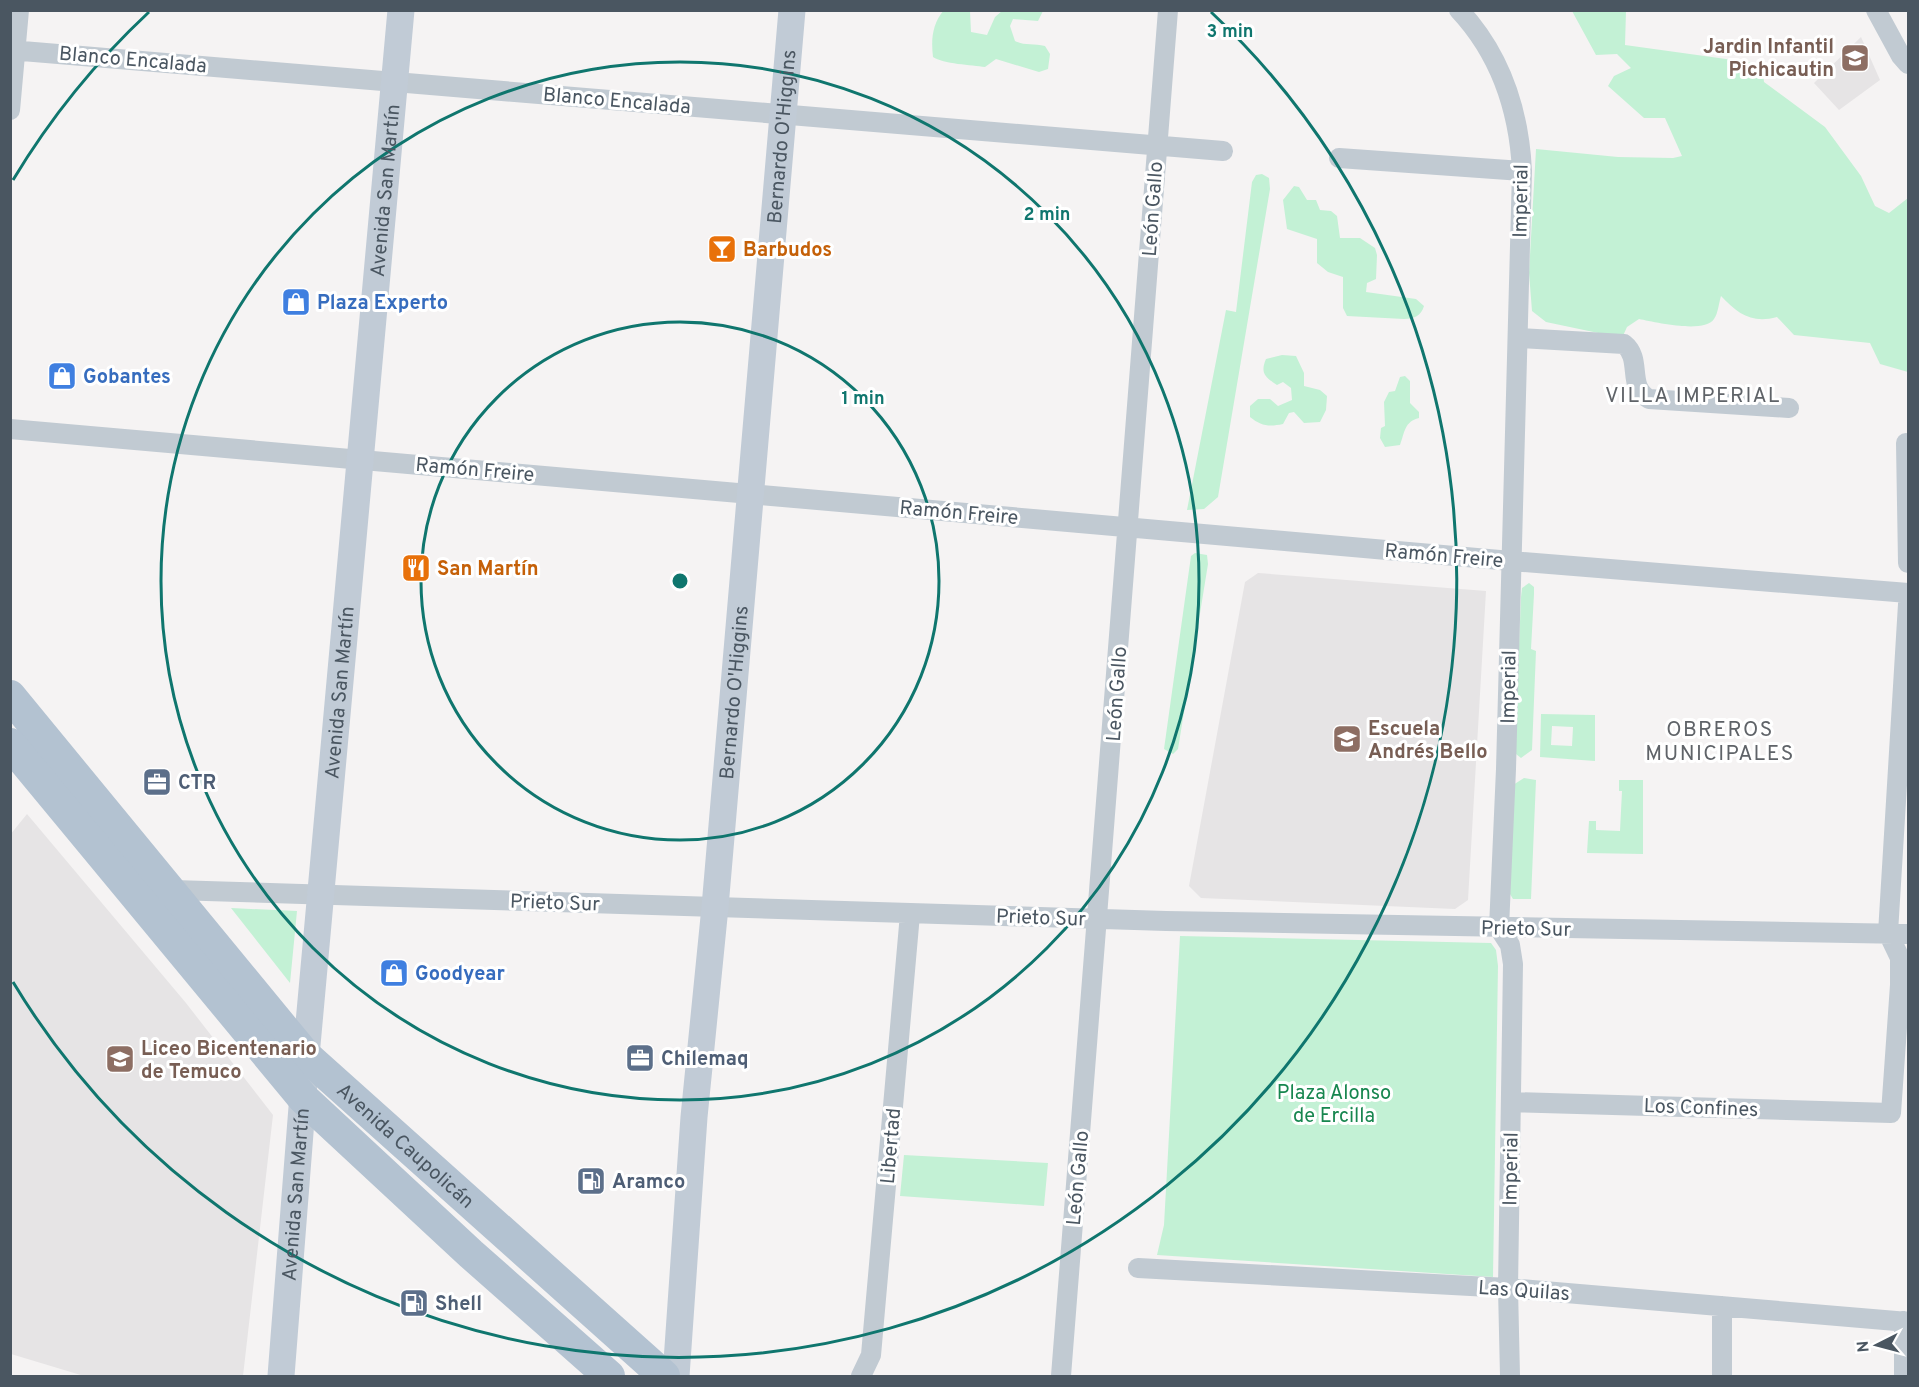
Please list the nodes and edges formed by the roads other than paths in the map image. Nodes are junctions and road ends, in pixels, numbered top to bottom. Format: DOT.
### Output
graph roads {
  1 [pos="19,10"];
  2 [pos="401,10"];
  3 [pos="792,10"];
  4 [pos="1168,10"];
  5 [pos="1459,10"];
  6 [pos="1876,10"];
  7 [pos="13,50"];
  8 [pos="1908,64"];
  9 [pos="395,81"];
  10 [pos="10,110"];
  11 [pos="783,114"];
  12 [pos="1156,146"];
  13 [pos="1223,151"];
  14 [pos="1339,158"];
  15 [pos="1522,171"];
  16 [pos="1518,338"];
  17 [pos="1789,408"];
  18 [pos="10,429"];
  19 [pos="1906,443"];
  20 [pos="361,459"];
  21 [pos="751,494"];
  22 [pos="1129,527"];
  23 [pos="1510,561"];
  24 [pos="1908,563"];
  25 [pos="1908,593"];
  26 [pos="1908,604"];
  27 [pos="10,696"];
  28 [pos="10,744"];
  29 [pos="173,891"];
  30 [pos="321,895"];
  31 [pos="715,907"];
  32 [pos="910,914"];
  33 [pos="1098,919"];
  34 [pos="1499,928"];
  35 [pos="1888,933"];
  36 [pos="1908,934"];
  37 [pos="306,1056"];
  38 [pos="303,1098"];
  39 [pos="1511,1102"];
  40 [pos="1138,1268"];
  41 [pos="1508,1288"];
  42 [pos="1722,1306"];
  43 [pos="1906,1322"];
  44 [pos="281,1377"];
  45 [pos="609,1377"];
  46 [pos="664,1377"];
  47 [pos="676,1377"];
  48 [pos="861,1377"];
  49 [pos="1061,1377"];
  50 [pos="1510,1377"];
  51 [pos="1722,1377"];
  52 [pos="1904,1377"];
  1 -- 7 [label="street"];
  2 -- 9 [label="main road, Avenida San Martín"];
  3 -- 11 [label="main road, Bernardo O'Higgins"];
  4 -- 12 [label="street, León Gallo"];
  5 -- 15 [label="street, Imperial"];
  6 -- 8 [label="street"];
  7 -- 9 [label="street, Blanco Encalada"];
  7 -- 10 [label="street"];
  9 -- 11 [label="street, Blanco Encalada"];
  9 -- 20 [label="main road, Avenida San Martín"];
  11 -- 12 [label="street, Blanco Encalada"];
  11 -- 21 [label="main road, Bernardo O'Higgins"];
  12 -- 13 [label="street, Blanco Encalada"];
  12 -- 22 [label="street, León Gallo"];
  14 -- 15 [label="street"];
  15 -- 16 [label="street, Imperial"];
  16 -- 17 [label="street"];
  16 -- 23 [label="street, Imperial"];
  18 -- 20 [label="street, Ramón Freire"];
  19 -- 24 [label="street"];
  20 -- 21 [label="street, Ramón Freire"];
  20 -- 30 [label="main road, Avenida San Martín"];
  21 -- 22 [label="street, Ramón Freire"];
  21 -- 31 [label="main road, Bernardo O'Higgins"];
  22 -- 23 [label="street, Ramón Freire"];
  22 -- 33 [label="street, León Gallo"];
  23 -- 25 [label="street, Ramón Freire"];
  23 -- 34 [label="street, Imperial"];
  26 -- 35 [label="street"];
  27 -- 29 [label="main road, Avenida Caupolicán"];
  28 -- 38 [label="main road, Avenida Caupolicán"];
  29 -- 30 [label="street, Prieto Sur"];
  29 -- 37 [label="main road, Avenida Caupolicán"];
  30 -- 31 [label="street, Prieto Sur"];
  30 -- 37 [label="main road, Avenida San Martín"];
  31 -- 32 [label="street, Prieto Sur"];
  31 -- 47 [label="main road, Bernardo O'Higgins"];
  32 -- 33 [label="street, Prieto Sur"];
  32 -- 48 [label="street, Libertad"];
  33 -- 34 [label="street, Prieto Sur"];
  33 -- 49 [label="street, León Gallo"];
  34 -- 35 [label="street, Prieto Sur"];
  34 -- 39 [label="street, Imperial"];
  35 -- 36 [label="street, Prieto Sur"];
  35 -- 39 [label="street, Los Confines"];
  37 -- 38 [label="main road, Avenida San Martín"];
  37 -- 46 [label="main road, Avenida Caupolicán"];
  38 -- 44 [label="main road, Avenida San Martín"];
  38 -- 45 [label="main road, Avenida Caupolicán"];
  39 -- 41 [label="street, Imperial"];
  40 -- 41 [label="street, Las Quilas"];
  41 -- 42 [label="street, Las Quilas"];
  41 -- 50 [label="street, Imperial"];
  42 -- 43 [label="street, Las Quilas"];
  42 -- 51 [label="street"];
  43 -- 52 [label="street"];
}
